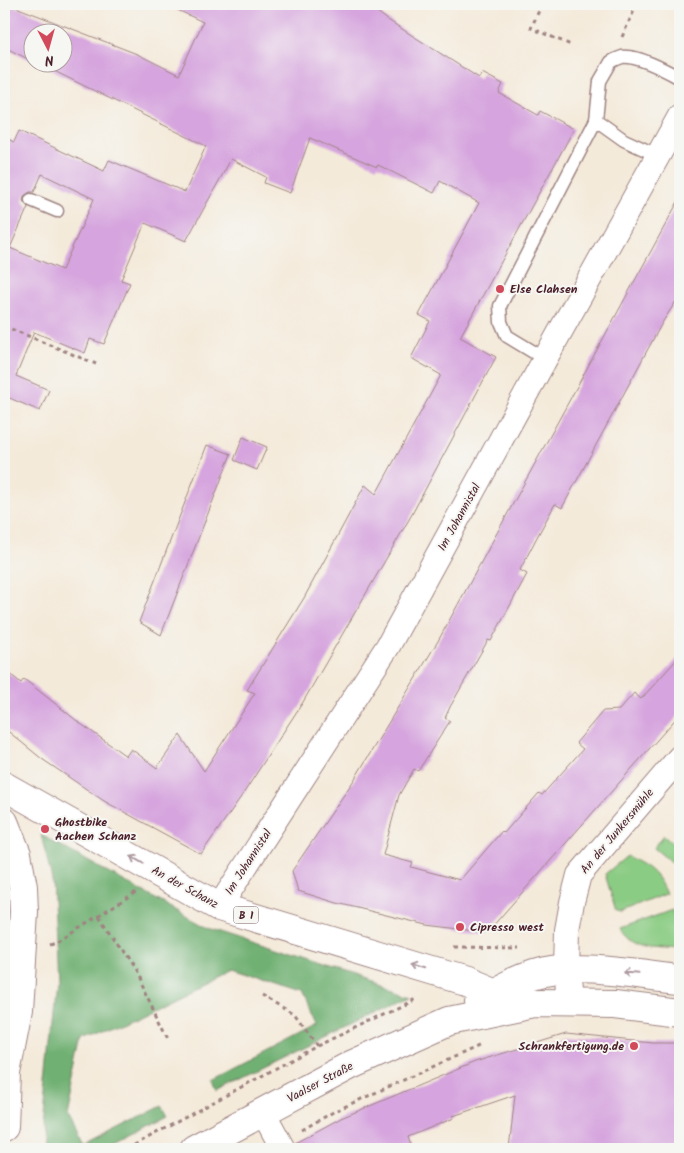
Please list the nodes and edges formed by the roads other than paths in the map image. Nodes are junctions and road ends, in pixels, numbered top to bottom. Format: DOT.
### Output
graph roads {
  1 [pos="680,78"];
  2 [pos="680,116"];
  3 [pos="596,120"];
  4 [pos="659,156"];
  5 [pos="31,200"];
  6 [pos="57,211"];
  7 [pos="544,359"];
  8 [pos="680,757"];
  9 [pos="4,786"];
  10 [pos="5,827"];
  11 [pos="219,907"];
  12 [pos="566,970"];
  13 [pos="535,975"];
  14 [pos="680,979"];
  15 [pos="465,981"];
  16 [pos="497,1002"];
  17 [pos="569,1004"];
  18 [pos="680,1012"];
  19 [pos="263,1112"];
  20 [pos="4,1127"];
  21 [pos="281,1146"];
  22 [pos="194,1149"];
  1 -- 3 [label="lane"];
  2 -- 4 [label="street, Im Johannistal"];
  3 -- 4 [label="lane"];
  3 -- 7 [label="lane"];
  4 -- 7 [label="street, Im Johannistal"];
  5 -- 6 [label="lane"];
  7 -- 11 [label="street, Im Johannistal"];
  8 -- 12 [label="street, An der Junkersmühle"];
  11 -- 9 [label="main road, An der Schanz / B 1, one-way"];
  10 -- 20 [label="main road"];
  15 -- 11 [label="main road, An der Schanz / B 1, one-way"];
  12 -- 13 [label="main road, Vaalser Straße / B 1"];
  14 -- 12 [label="main road, Vaalser Straße / B 1, one-way"];
  12 -- 17 [label="street, An der Junkersmühle"];
  13 -- 15 [label="main road, An der Schanz / B 1"];
  13 -- 16 [label="main road, Vaalser Straße / B 1"];
  15 -- 16 [label="main road, An der Schanz"];
  16 -- 17 [label="main road, Vaalser Straße / B 1"];
  16 -- 19 [label="main road, Vaalser Straße / B 1"];
  17 -- 18 [label="main road, Vaalser Straße / B 1"];
  19 -- 21 [label="street"];
  19 -- 22 [label="main road, Vaalser Straße"];
}
